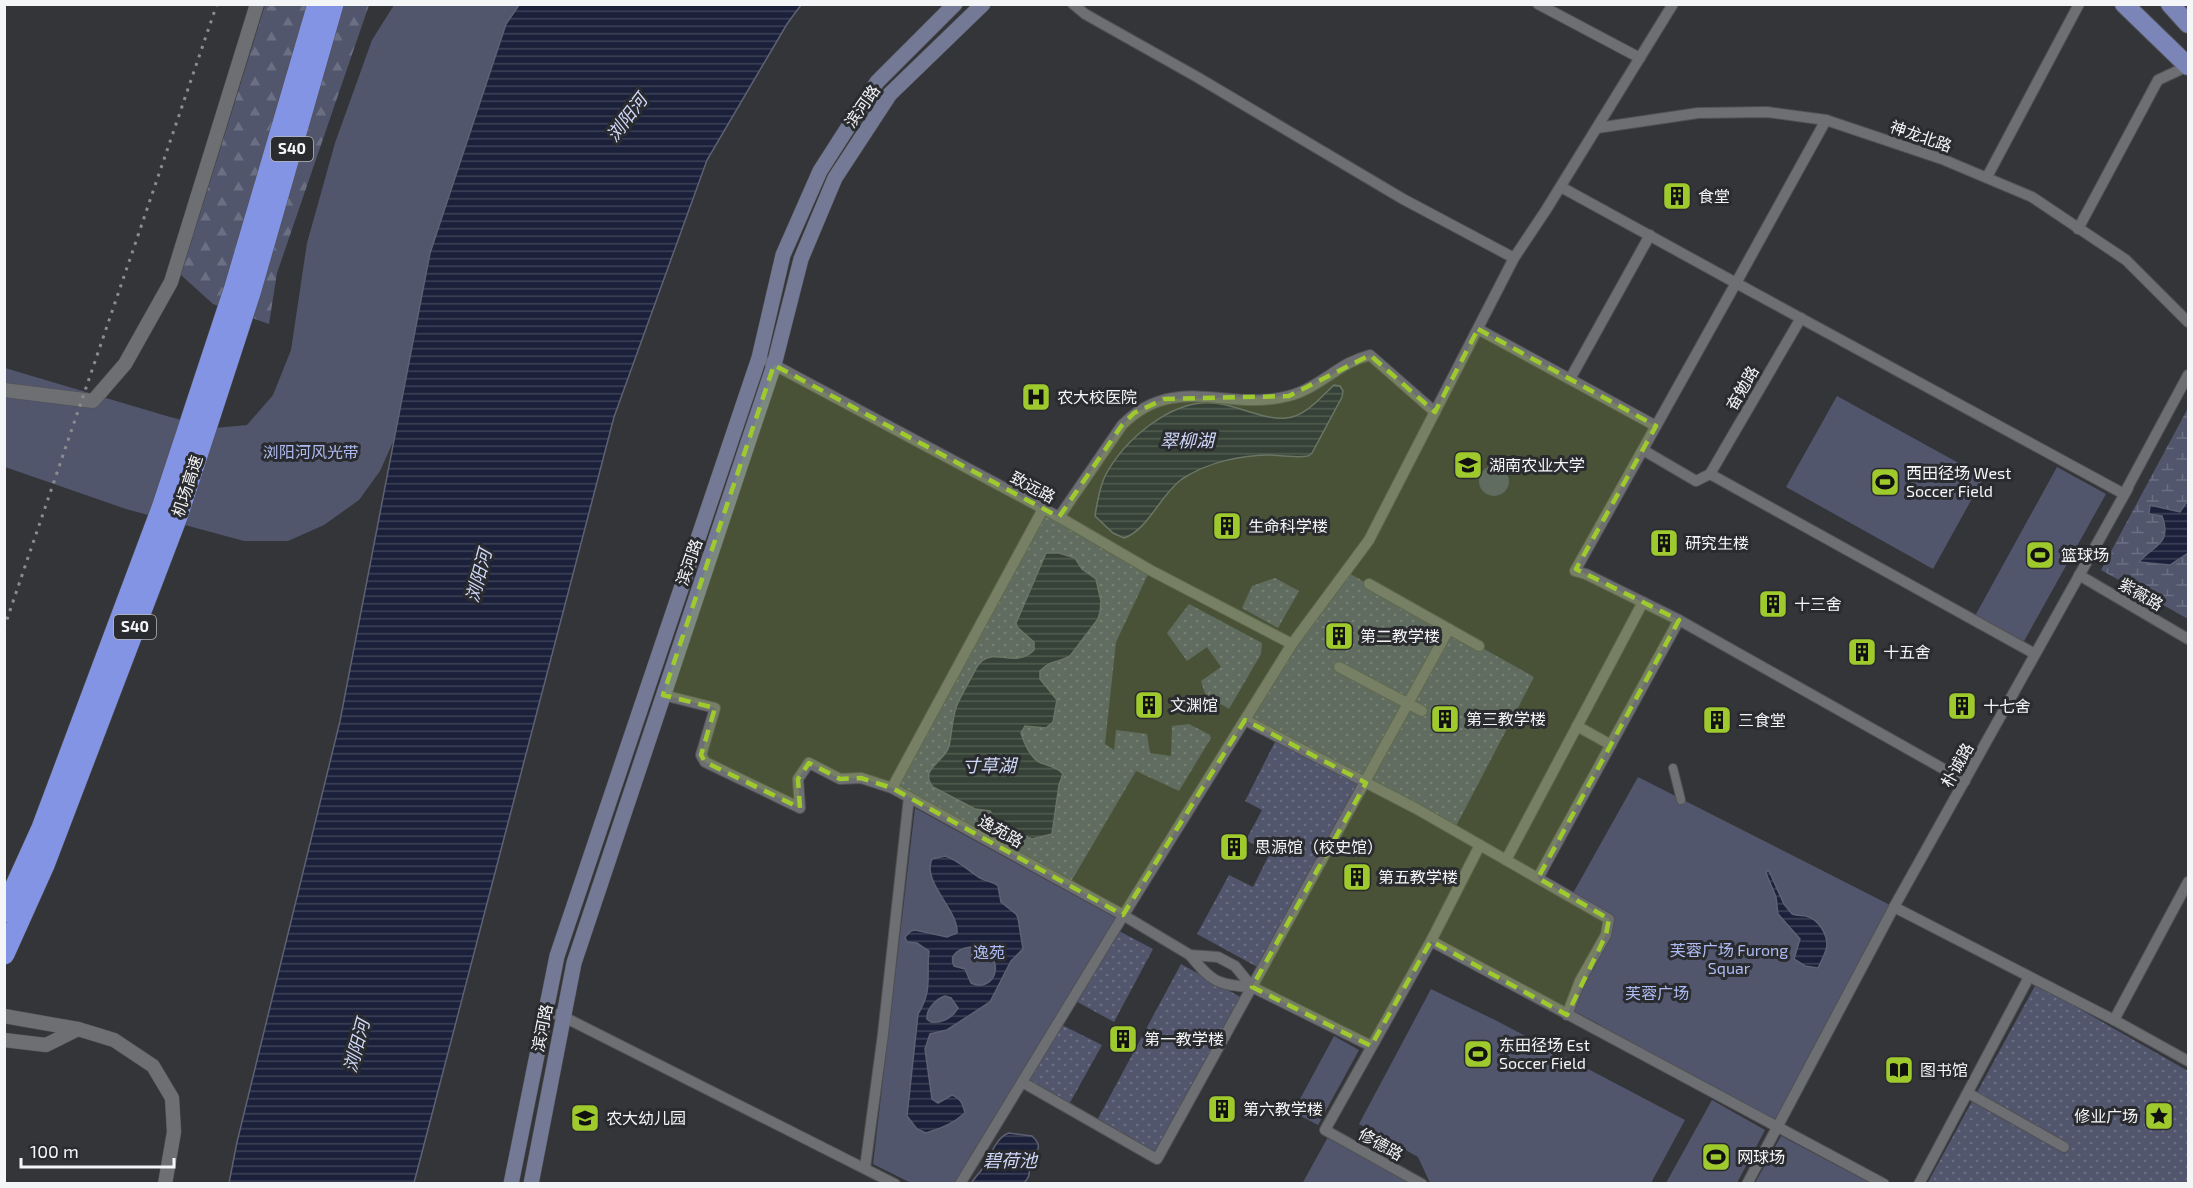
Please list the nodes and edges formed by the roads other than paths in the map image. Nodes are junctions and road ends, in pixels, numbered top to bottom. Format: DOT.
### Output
graph roads {
  1 [pos="257,4"];
  2 [pos="318,4"];
  3 [pos="333,4"];
  4 [pos="955,4"];
  5 [pos="983,4"];
  6 [pos="1073,4"];
  7 [pos="1538,4"];
  8 [pos="1673,4"];
  9 [pos="2079,4"];
  10 [pos="2124,4"];
  11 [pos="2169,4"];
  12 [pos="2188,24"];
  13 [pos="1640,58"];
  14 [pos="2188,66"];
  15 [pos="1826,120"];
  16 [pos="1597,128"];
  17 [pos="1987,177"];
  18 [pos="1561,186"];
  19 [pos="2078,229"];
  20 [pos="1650,235"];
  21 [pos="1514,258"];
  22 [pos="1736,283"];
  23 [pos="243,290"];
  24 [pos="1801,318"];
  25 [pos="2188,322"];
  26 [pos="1478,329"];
  27 [pos="759,358"];
  28 [pos="774,365"];
  29 [pos="2188,375"];
  30 [pos="1570,379"];
  31 [pos="4,390"];
  32 [pos="1435,411"];
  33 [pos="1656,426"];
  34 [pos="1643,450"];
  35 [pos="1710,474"];
  36 [pos="2124,494"];
  37 [pos="1043,509"];
  38 [pos="1059,517"];
  39 [pos="2079,575"];
  40 [pos="1369,584"];
  41 [pos="1643,602"];
  42 [pos="1679,620"];
  43 [pos="1449,629"];
  44 [pos="2188,639"];
  45 [pos="1292,644"];
  46 [pos="1479,646"];
  47 [pos="2035,654"];
  48 [pos="1339,668"];
  49 [pos="663,695"];
  50 [pos="1408,704"];
  51 [pos="1422,711"];
  52 [pos="1245,720"];
  53 [pos="1577,726"];
  54 [pos="1611,745"];
  55 [pos="1673,768"];
  56 [pos="1965,781"];
  57 [pos="1366,783"];
  58 [pos="892,788"];
  59 [pos="909,797"];
  60 [pos="1681,800"];
  61 [pos="1480,845"];
  62 [pos="1506,860"];
  63 [pos="1538,878"];
  64 [pos="2188,882"];
  65 [pos="1894,907"];
  66 [pos="4,912"];
  67 [pos="1123,915"];
  68 [pos="1431,941"];
  69 [pos="4,954"];
  70 [pos="1190,955"];
  71 [pos="2029,977"];
  72 [pos="1252,987"];
  73 [pos="545,1010"];
  74 [pos="1567,1015"];
  75 [pos="4,1016"];
  76 [pos="562,1016"];
  77 [pos="2114,1020"];
  78 [pos="78,1029"];
  79 [pos="4,1040"];
  80 [pos="1371,1047"];
  81 [pos="2188,1060"];
  82 [pos="1022,1082"];
  83 [pos="1968,1093"];
  84 [pos="1778,1127"];
  85 [pos="2064,1147"];
  86 [pos="865,1168"];
  87 [pos="165,1184"];
  88 [pos="511,1184"];
  89 [pos="531,1184"];
  90 [pos="895,1184"];
  91 [pos="960,1184"];
  92 [pos="1422,1184"];
  93 [pos="1747,1184"];
  94 [pos="1884,1184"];
  95 [pos="1919,1184"];
  1 -- 31 [label="street"];
  2 -- 23 [label="highway, 机场高速 / S40"];
  3 -- 23 [label="highway, 机场高速 / S40"];
  4 -- 27 [label="main road, 滨河路"];
  5 -- 28 [label="main road, 滨河路"];
  6 -- 21 [label="street"];
  7 -- 13 [label="street"];
  8 -- 13 [label="street"];
  9 -- 17 [label="street"];
  10 -- 14 [label="main road"];
  11 -- 12 [label="main road"];
  13 -- 16 [label="street"];
  14 -- 19 [label="street"];
  15 -- 16 [label="street, 神龙北路"];
  15 -- 17 [label="street, 神龙北路"];
  15 -- 22 [label="street"];
  16 -- 18 [label="street"];
  17 -- 19 [label="street, 神龙北路"];
  18 -- 20 [label="street"];
  18 -- 21 [label="street"];
  19 -- 25 [label="street, 神龙北路"];
  20 -- 22 [label="street"];
  20 -- 30 [label="street"];
  21 -- 26 [label="street"];
  22 -- 24 [label="street"];
  22 -- 33 [label="street"];
  23 -- 66 [label="highway, 机场高速 / S40"];
  23 -- 69 [label="highway, 机场高速 / S40"];
  24 -- 35 [label="street, 奋勉路"];
  24 -- 36 [label="street"];
  26 -- 30 [label="street"];
  26 -- 32 [label="street"];
  27 -- 28 [label="street, 致远路"];
  27 -- 73 [label="main road, 滨河路"];
  28 -- 37 [label="street, 致远路"];
  28 -- 49 [label="main road, 滨河路"];
  29 -- 36 [label="street, 朴诚路"];
  30 -- 33 [label="street"];
  32 -- 38 [label="street"];
  32 -- 45 [label="street"];
  33 -- 34 [label="street"];
  34 -- 35 [label="street"];
  34 -- 41 [label="street"];
  35 -- 47 [label="street"];
  36 -- 39 [label="street, 朴诚路"];
  37 -- 38 [label="street, 致远路"];
  37 -- 58 [label="street"];
  38 -- 45 [label="street, 致远路"];
  39 -- 44 [label="street, 紫薇路"];
  39 -- 47 [label="street, 朴诚路"];
  40 -- 43 [label="street"];
  41 -- 42 [label="street"];
  41 -- 53 [label="street"];
  42 -- 54 [label="street"];
  42 -- 56 [label="street"];
  43 -- 46 [label="street"];
  43 -- 50 [label="street"];
  45 -- 52 [label="street"];
  47 -- 56 [label="street, 朴诚路"];
  48 -- 50 [label="street"];
  49 -- 58 [label="street, 逸苑路"];
  49 -- 76 [label="main road, 滨河路"];
  50 -- 51 [label="street"];
  50 -- 57 [label="street"];
  52 -- 57 [label="street"];
  52 -- 67 [label="street"];
  53 -- 54 [label="street"];
  53 -- 62 [label="street"];
  54 -- 63 [label="street"];
  55 -- 60 [label="street"];
  56 -- 65 [label="street, 朴诚路"];
  57 -- 61 [label="street"];
  57 -- 72 [label="street"];
  58 -- 59 [label="street, 逸苑路"];
  59 -- 67 [label="street, 逸苑路"];
  59 -- 86 [label="street"];
  61 -- 62 [label="street"];
  61 -- 68 [label="street"];
  62 -- 63 [label="street"];
  63 -- 74 [label="street"];
  64 -- 77 [label="street"];
  65 -- 71 [label="street"];
  65 -- 84 [label="street, 朴诚路"];
  67 -- 70 [label="street, 逸苑路"];
  67 -- 82 [label="street"];
  68 -- 74 [label="street"];
  68 -- 80 [label="street"];
  70 -- 72 [label="street"];
  70 -- 72 [label="street, 逸苑路"];
  71 -- 77 [label="street"];
  71 -- 83 [label="street"];
  72 -- 80 [label="street, 逸苑路"];
  72 -- 82 [label="street"];
  73 -- 76 [label="street"];
  73 -- 88 [label="main road, 滨河路"];
  74 -- 84 [label="street"];
  75 -- 78 [label="street"];
  76 -- 86 [label="street"];
  76 -- 89 [label="main road, 滨河路"];
  77 -- 81 [label="street"];
  78 -- 79 [label="street"];
  78 -- 87 [label="street"];
  80 -- 92 [label="street, 修德路"];
  82 -- 91 [label="street"];
  83 -- 85 [label="street"];
  83 -- 95 [label="street"];
  84 -- 93 [label="street, 朴诚路"];
  84 -- 94 [label="street"];
  86 -- 90 [label="street"];
}
